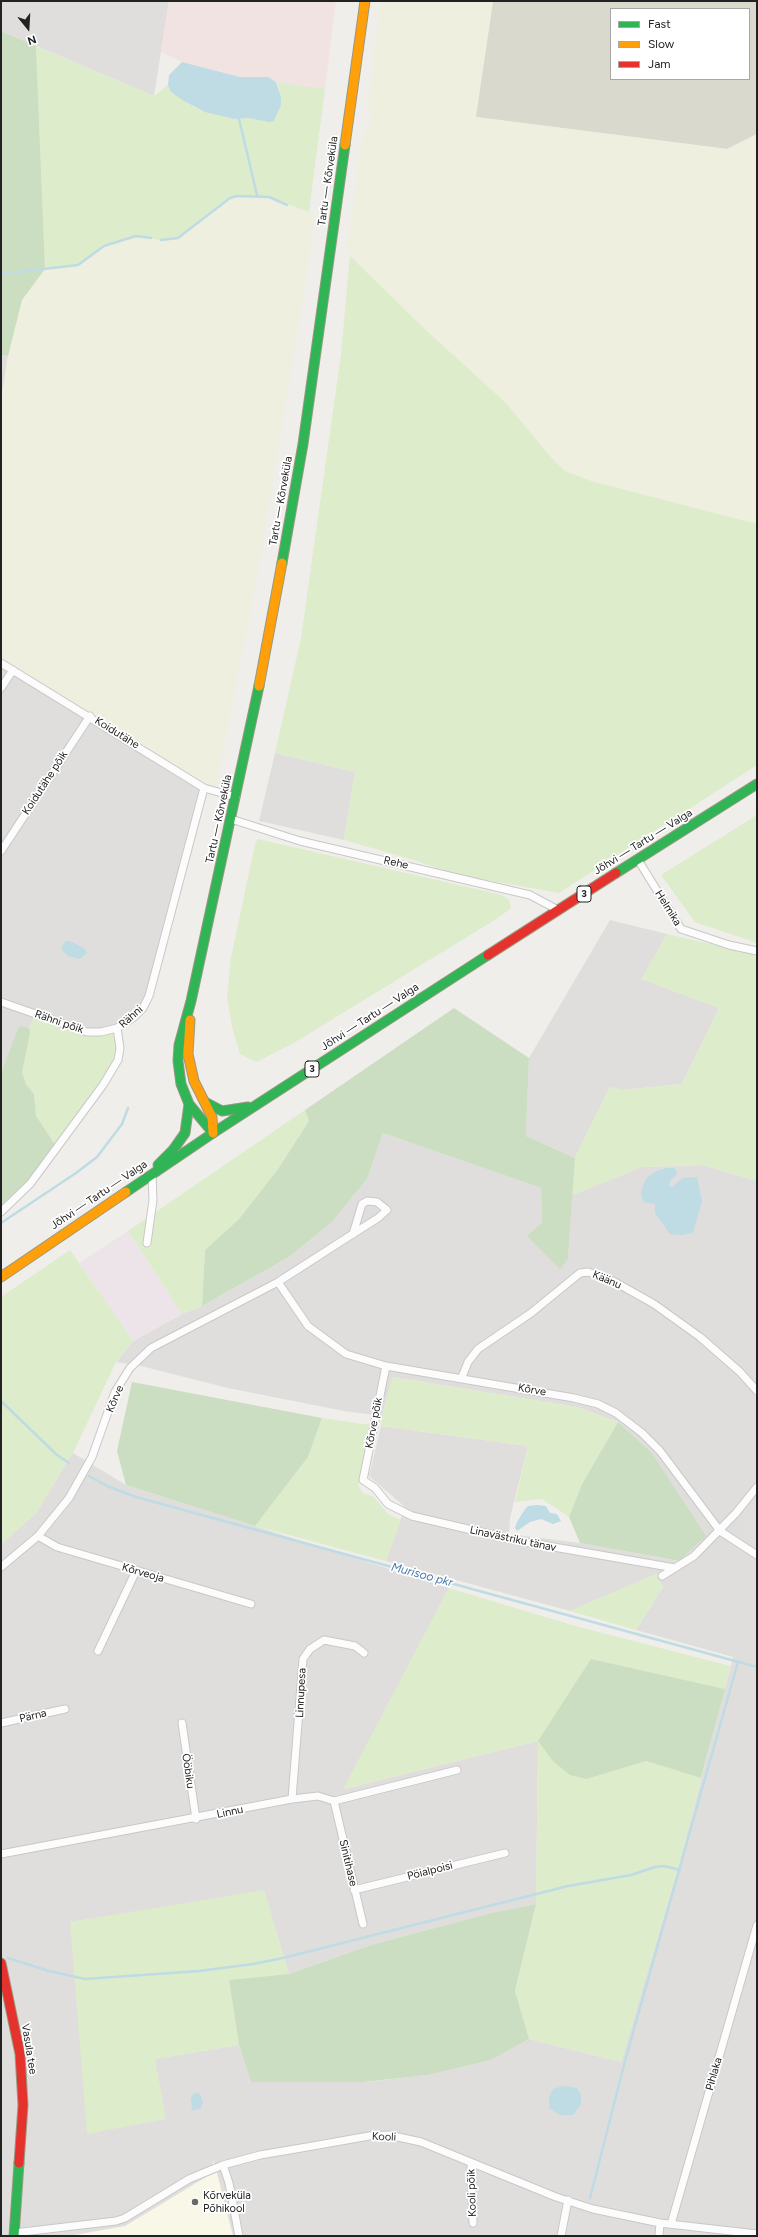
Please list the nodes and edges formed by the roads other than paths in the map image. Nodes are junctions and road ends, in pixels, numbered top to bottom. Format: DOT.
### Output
graph roads {
  1 [pos="365,1"];
  2 [pos="1,663"];
  3 [pos="13,670"];
  4 [pos="1,688"];
  5 [pos="90,716"];
  6 [pos="757,784"];
  7 [pos="204,788"];
  8 [pos="236,797"];
  9 [pos="231,819"];
  10 [pos="1,851"];
  11 [pos="638,860"];
  12 [pos="558,910"];
  13 [pos="757,951"];
  14 [pos="191,1001"];
  15 [pos="1,1002"];
  16 [pos="117,1028"];
  17 [pos="205,1102"];
  18 [pos="260,1103"];
  19 [pos="189,1104"];
  20 [pos="213,1133"];
  21 [pos="152,1174"];
  22 [pos="142,1180"];
  23 [pos="1,1212"];
  24 [pos="353,1234"];
  25 [pos="147,1244"];
  26 [pos="1,1277"];
  27 [pos="278,1282"];
  28 [pos="386,1366"];
  29 [pos="462,1378"];
  30 [pos="757,1391"];
  31 [pos="363,1480"];
  32 [pos="757,1487"];
  33 [pos="720,1531"];
  34 [pos="38,1536"];
  35 [pos="757,1555"];
  36 [pos="1,1567"];
  37 [pos="676,1568"];
  38 [pos="136,1571"];
  39 [pos="662,1576"];
  40 [pos="250,1604"];
  41 [pos="98,1651"];
  42 [pos="364,1653"];
  43 [pos="65,1709"];
  44 [pos="1,1723"];
  45 [pos="182,1723"];
  46 [pos="457,1770"];
  47 [pos="292,1800"];
  48 [pos="334,1801"];
  49 [pos="196,1819"];
  50 [pos="505,1853"];
  51 [pos="1,1854"];
  52 [pos="354,1890"];
  53 [pos="363,1924"];
  54 [pos="757,1925"];
  55 [pos="1,1963"];
  56 [pos="471,2164"];
  57 [pos="223,2165"];
  58 [pos="568,2200"];
  59 [pos="473,2223"];
  60 [pos="660,2223"];
  61 [pos="671,2224"];
  62 [pos="757,2234"];
  63 [pos="14,2235"];
  64 [pos="240,2236"];
  65 [pos="560,2236"];
  66 [pos="658,2236"];
  1 -- 8 [label="main road, Tartu — Kõrveküla"];
  2 -- 3 [label="street, Koidutähe"];
  3 -- 4 [label="street"];
  3 -- 5 [label="street, Koidutähe"];
  5 -- 7 [label="street, Koidutähe"];
  5 -- 10 [label="street, Koidutähe põik"];
  6 -- 11 [label="main road, Jõhvi — Tartu — Valga / 3"];
  7 -- 8 [label="street, Koidutähe"];
  7 -- 16 [label="street, Rähni"];
  8 -- 9 [label="main road, Tartu — Kõrveküla"];
  9 -- 12 [label="street, Rehe"];
  9 -- 14 [label="main road, Tartu — Kõrveküla"];
  11 -- 12 [label="main road, Jõhvi — Tartu — Valga / 3"];
  11 -- 13 [label="street, Helmika"];
  12 -- 18 [label="main road, Jõhvi — Tartu — Valga / 3"];
  14 -- 17 [label="main road, Tartu — Kõrveküla"];
  14 -- 19 [label="main road, Tartu — Kõrveküla"];
  15 -- 16 [label="street, Rähni põik"];
  16 -- 23 [label="street, Rähni"];
  17 -- 18 [label="main road"];
  17 -- 20 [label="main road, Tartu — Kõrveküla"];
  18 -- 20 [label="main road, Jõhvi — Tartu — Valga / 3"];
  19 -- 20 [label="main road, Tartu — Kõrveküla"];
  19 -- 22 [label="main road"];
  20 -- 21 [label="main road, Jõhvi — Tartu — Valga / 3"];
  21 -- 22 [label="main road, Jõhvi — Tartu — Valga / 3"];
  21 -- 25 [label="street"];
  22 -- 26 [label="main road, Jõhvi — Tartu — Valga / 3"];
  24 -- 24 [label="street, Kõrve"];
  24 -- 27 [label="street, Kõrve"];
  27 -- 28 [label="street, Kõrve"];
  27 -- 34 [label="street, Kõrve"];
  28 -- 29 [label="street, Kõrve"];
  28 -- 31 [label="street, Kõrve põik"];
  29 -- 30 [label="street, Käänu"];
  29 -- 33 [label="street, Kõrve"];
  31 -- 37 [label="street, Linavästriku tänav"];
  32 -- 33 [label="street"];
  33 -- 35 [label="street, Kõrve"];
  33 -- 37 [label="street"];
  34 -- 36 [label="street, Kõrve"];
  34 -- 38 [label="street, Kõrveoja"];
  37 -- 39 [label="street"];
  38 -- 40 [label="street, Kõrveoja"];
  38 -- 41 [label="street"];
  42 -- 47 [label="street, Linnupesa"];
  43 -- 44 [label="street, Pärna"];
  45 -- 49 [label="street, Ööbiku"];
  46 -- 48 [label="street, Linnu"];
  47 -- 48 [label="street, Linnu"];
  47 -- 49 [label="street, Linnu"];
  48 -- 52 [label="street, Sinitihase"];
  49 -- 51 [label="street, Linnu"];
  50 -- 52 [label="street, Pöialpoisi"];
  52 -- 53 [label="street, Sinitihase"];
  54 -- 61 [label="street, Pihlaka"];
  55 -- 63 [label="main road, Vasula tee"];
  56 -- 57 [label="street, Kooli"];
  56 -- 58 [label="street, Kooli"];
  56 -- 59 [label="street, Kooli põik"];
  57 -- 63 [label="street, Kooli"];
  57 -- 64 [label="street"];
  58 -- 60 [label="street, Kooli"];
  58 -- 65 [label="street"];
  60 -- 61 [label="street, Kooli"];
  60 -- 66 [label="street"];
  61 -- 62 [label="street, Kooli"];
}
